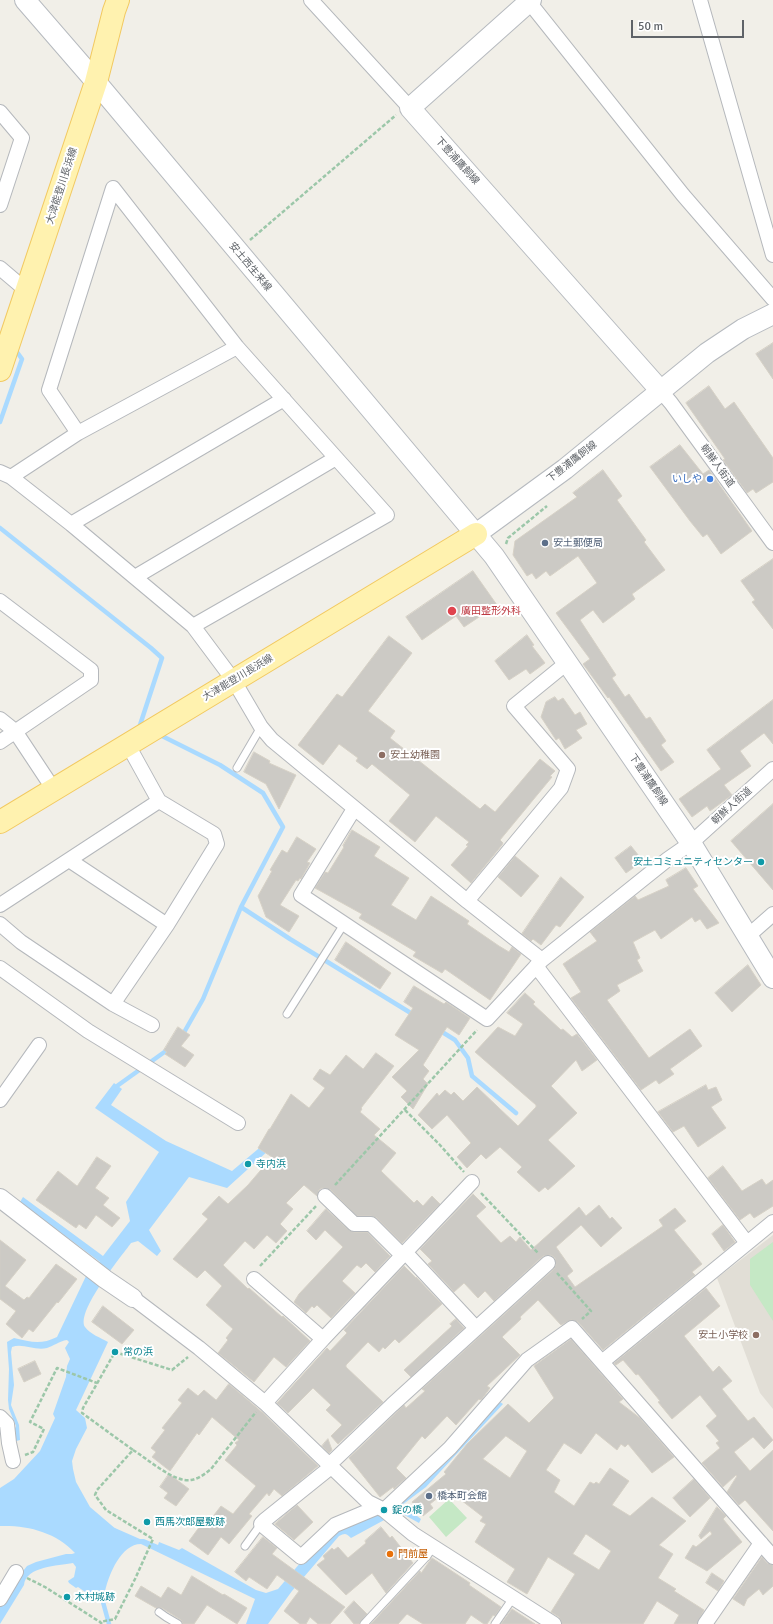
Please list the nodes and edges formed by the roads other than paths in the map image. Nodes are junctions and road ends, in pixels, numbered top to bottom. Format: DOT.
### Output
graph roads {
  1 [pos="25,0"];
  2 [pos="118,0"];
  3 [pos="311,0"];
  4 [pos="700,0"];
  5 [pos="529,1"];
  6 [pos="96,82"];
  7 [pos="410,108"];
  8 [pos="0,112"];
  9 [pos="0,205"];
  10 [pos="773,256"];
  11 [pos="0,268"];
  12 [pos="27,291"];
  13 [pos="773,299"];
  14 [pos="773,314"];
  15 [pos="237,347"];
  16 [pos="0,370"];
  17 [pos="660,390"];
  18 [pos="284,399"];
  19 [pos="78,434"];
  20 [pos="336,458"];
  21 [pos="5,474"];
  22 [pos="71,524"];
  23 [pos="476,534"];
  24 [pos="773,543"];
  25 [pos="135,576"];
  26 [pos="0,601"];
  27 [pos="193,626"];
  28 [pos="568,662"];
  29 [pos="234,681"];
  30 [pos="0,719"];
  31 [pos="261,727"];
  32 [pos="15,731"];
  33 [pos="0,742"];
  34 [pos="128,745"];
  35 [pos="237,768"];
  36 [pos="773,769"];
  37 [pos="54,790"];
  38 [pos="159,801"];
  39 [pos="354,809"];
  40 [pos="0,822"];
  41 [pos="691,843"];
  42 [pos="70,860"];
  43 [pos="467,902"];
  44 [pos="0,905"];
  45 [pos="773,914"];
  46 [pos="0,924"];
  47 [pos="344,924"];
  48 [pos="167,925"];
  49 [pos="748,936"];
  50 [pos="539,963"];
  51 [pos="2,974"];
  52 [pos="773,978"];
  53 [pos="113,1004"];
  54 [pos="287,1014"];
  55 [pos="152,1025"];
  56 [pos="39,1045"];
  57 [pos="0,1100"];
  58 [pos="238,1123"];
  59 [pos="472,1182"];
  60 [pos="325,1196"];
  61 [pos="0,1198"];
  62 [pos="773,1222"];
  63 [pos="747,1243"];
  64 [pos="404,1253"];
  65 [pos="548,1263"];
  66 [pos="254,1279"];
  67 [pos="133,1298"];
  68 [pos="476,1328"];
  69 [pos="324,1339"];
  70 [pos="602,1362"];
  71 [pos="265,1402"];
  72 [pos="0,1416"];
  73 [pos="13,1461"];
  74 [pos="330,1466"];
  75 [pos="381,1509"];
  76 [pos="261,1524"];
  77 [pos="761,1543"];
  78 [pos="245,1546"];
  79 [pos="433,1547"];
  80 [pos="773,1557"];
  81 [pos="16,1572"];
  82 [pos="512,1598"];
  83 [pos="0,1599"];
  84 [pos="160,1612"];
  85 [pos="178,1624"];
  86 [pos="364,1624"];
  87 [pos="495,1624"];
  88 [pos="554,1624"];
  89 [pos="704,1624"];
  1 -- 6 [label="main road, 安土西生来線"];
  2 -- 6 [label="main road, 大津能登川長浜線"];
  3 -- 7 [label="street"];
  4 -- 10 [label="street"];
  5 -- 7 [label="main road"];
  5 -- 13 [label="street"];
  6 -- 12 [label="main road, 大津能登川長浜線"];
  6 -- 23 [label="main road, 安土西生来線"];
  7 -- 17 [label="main road, 下豊浦鷹飼線"];
  8 -- 9 [label="street"];
  11 -- 12 [label="street"];
  12 -- 16 [label="main road, 大津能登川長浜線"];
  14 -- 17 [label="main road"];
  15 -- 18 [label="street"];
  15 -- 19 [label="street"];
  15 -- 19 [label="street"];
  17 -- 23 [label="main road, 下豊浦鷹飼線"];
  17 -- 24 [label="street, 朝鮮人街道"];
  18 -- 20 [label="street"];
  18 -- 22 [label="street"];
  19 -- 21 [label="street"];
  20 -- 25 [label="street"];
  20 -- 27 [label="street"];
  21 -- 22 [label="street"];
  22 -- 25 [label="street"];
  23 -- 28 [label="main road, 下豊浦鷹飼線"];
  23 -- 29 [label="main road, 大津能登川長浜線"];
  25 -- 27 [label="street"];
  26 -- 32 [label="street"];
  27 -- 29 [label="street"];
  28 -- 41 [label="main road, 下豊浦鷹飼線"];
  28 -- 43 [label="street"];
  29 -- 31 [label="street"];
  29 -- 34 [label="main road, 大津能登川長浜線"];
  30 -- 32 [label="street"];
  31 -- 35 [label="lane"];
  31 -- 39 [label="street"];
  32 -- 33 [label="street"];
  32 -- 37 [label="street"];
  34 -- 37 [label="main road, 大津能登川長浜線"];
  34 -- 38 [label="street"];
  36 -- 41 [label="street, 朝鮮人街道"];
  37 -- 40 [label="main road, 大津能登川長浜線"];
  38 -- 42 [label="street"];
  38 -- 48 [label="street"];
  39 -- 43 [label="street"];
  39 -- 47 [label="street"];
  41 -- 49 [label="main road, 下豊浦鷹飼線"];
  41 -- 50 [label="street, 朝鮮人街道"];
  42 -- 44 [label="street"];
  42 -- 48 [label="street"];
  43 -- 50 [label="street"];
  45 -- 49 [label="street"];
  46 -- 53 [label="street"];
  47 -- 50 [label="street, 朝鮮人街道"];
  47 -- 54 [label="lane"];
  48 -- 53 [label="street"];
  49 -- 52 [label="main road, 下豊浦鷹飼線"];
  50 -- 63 [label="street"];
  51 -- 58 [label="street"];
  53 -- 55 [label="street"];
  56 -- 57 [label="street"];
  59 -- 64 [label="street"];
  60 -- 64 [label="street"];
  61 -- 67 [label="street"];
  62 -- 63 [label="street"];
  63 -- 70 [label="street"];
  64 -- 68 [label="street"];
  64 -- 69 [label="street"];
  65 -- 68 [label="street"];
  66 -- 69 [label="street"];
  67 -- 71 [label="street"];
  68 -- 74 [label="street"];
  69 -- 71 [label="street"];
  70 -- 75 [label="street"];
  70 -- 77 [label="street"];
  71 -- 74 [label="street"];
  72 -- 73 [label="street"];
  74 -- 75 [label="street"];
  74 -- 76 [label="street"];
  75 -- 76 [label="street"];
  75 -- 79 [label="street"];
  76 -- 78 [label="lane"];
  77 -- 80 [label="street"];
  77 -- 89 [label="street"];
  79 -- 82 [label="street"];
  79 -- 86 [label="lane"];
  81 -- 83 [label="street"];
  82 -- 87 [label="lane"];
  82 -- 88 [label="street"];
  84 -- 85 [label="lane"];
}
